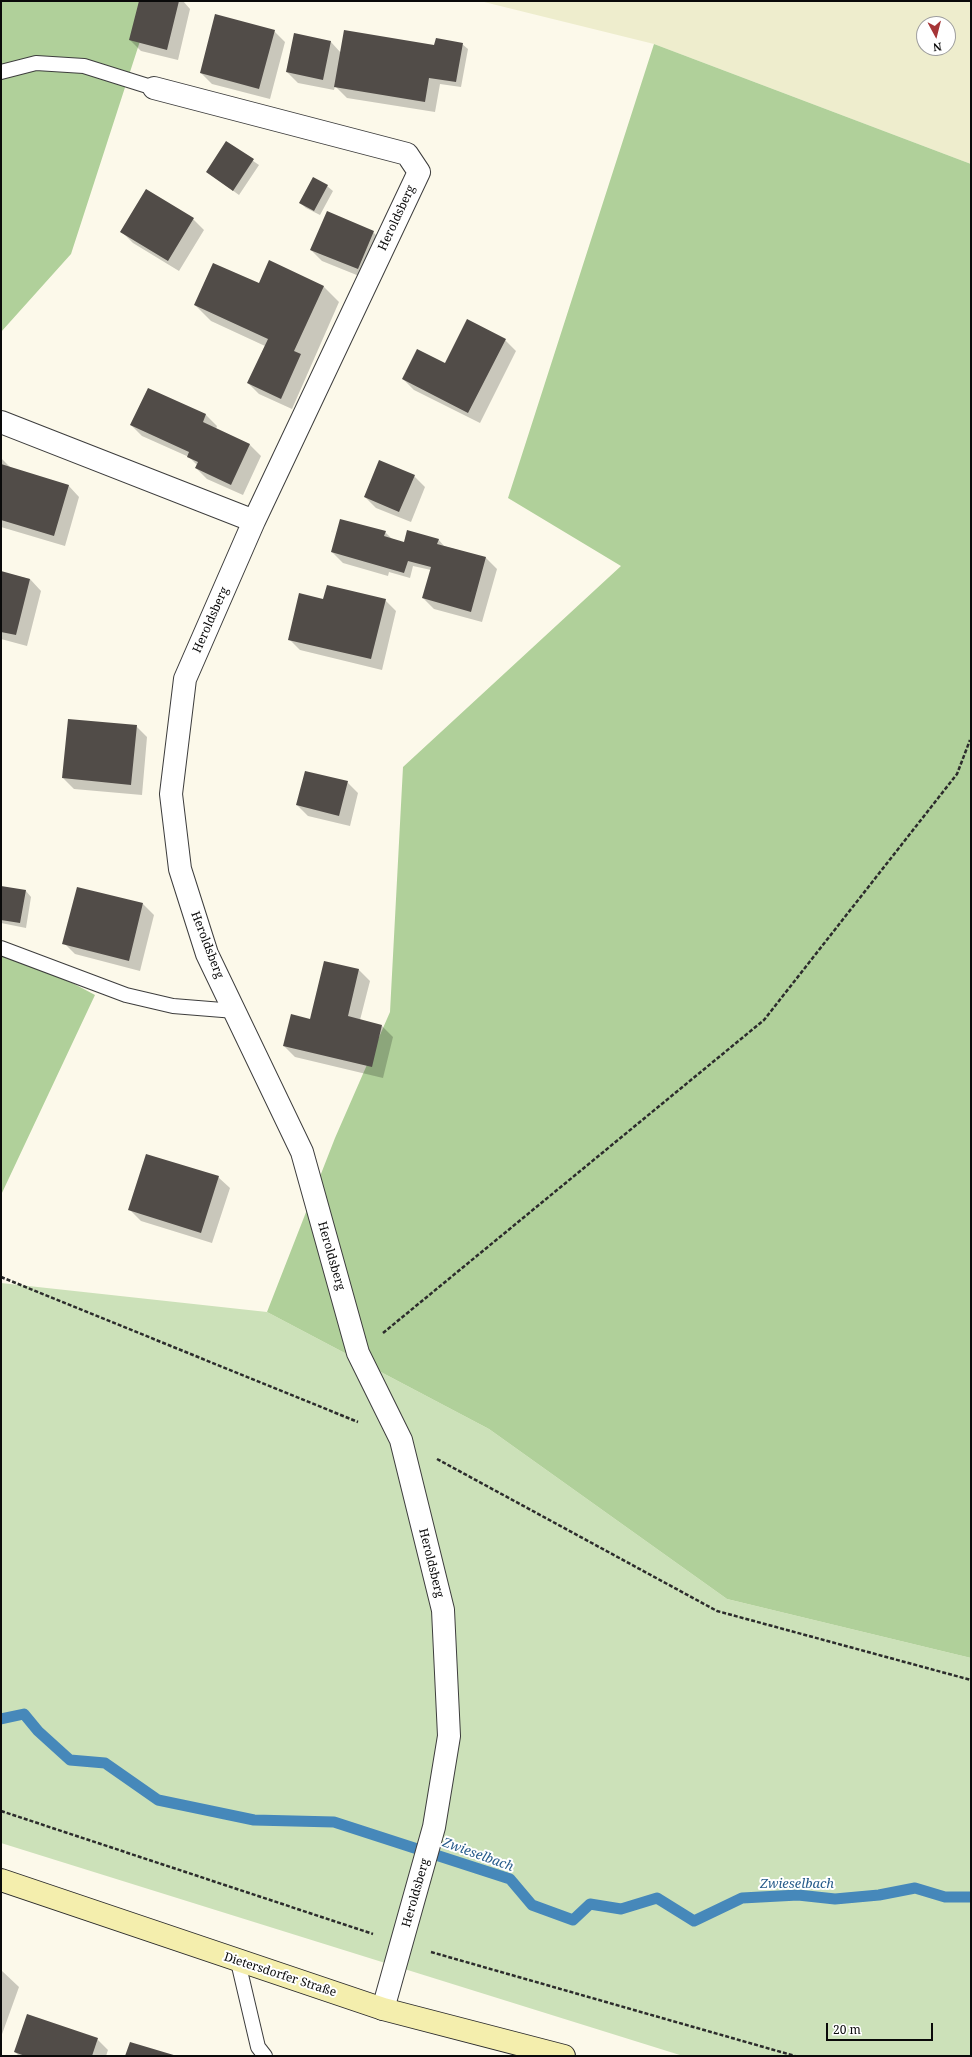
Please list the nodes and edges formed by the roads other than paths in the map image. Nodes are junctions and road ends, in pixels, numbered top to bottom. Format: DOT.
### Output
graph roads {
  1 [pos="1,72"];
  2 [pos="154,88"];
  3 [pos="1,422"];
  4 [pos="254,521"];
  5 [pos="1,948"];
  6 [pos="235,1011"];
  7 [pos="1,1880"];
  8 [pos="238,1962"];
  9 [pos="383,2009"];
  10 [pos="265,2056"];
  11 [pos="564,2056"];
  1 -- 2 [label="lane"];
  2 -- 4 [label="street, Heroldsberg"];
  3 -- 4 [label="street"];
  4 -- 6 [label="street, Heroldsberg"];
  5 -- 6 [label="lane"];
  6 -- 9 [label="street, Heroldsberg"];
  7 -- 8 [label="street, Dietersdorfer Straße"];
  8 -- 9 [label="street, Dietersdorfer Straße"];
  8 -- 10 [label="lane"];
  9 -- 11 [label="street, Dietersdorfer Straße"];
}
